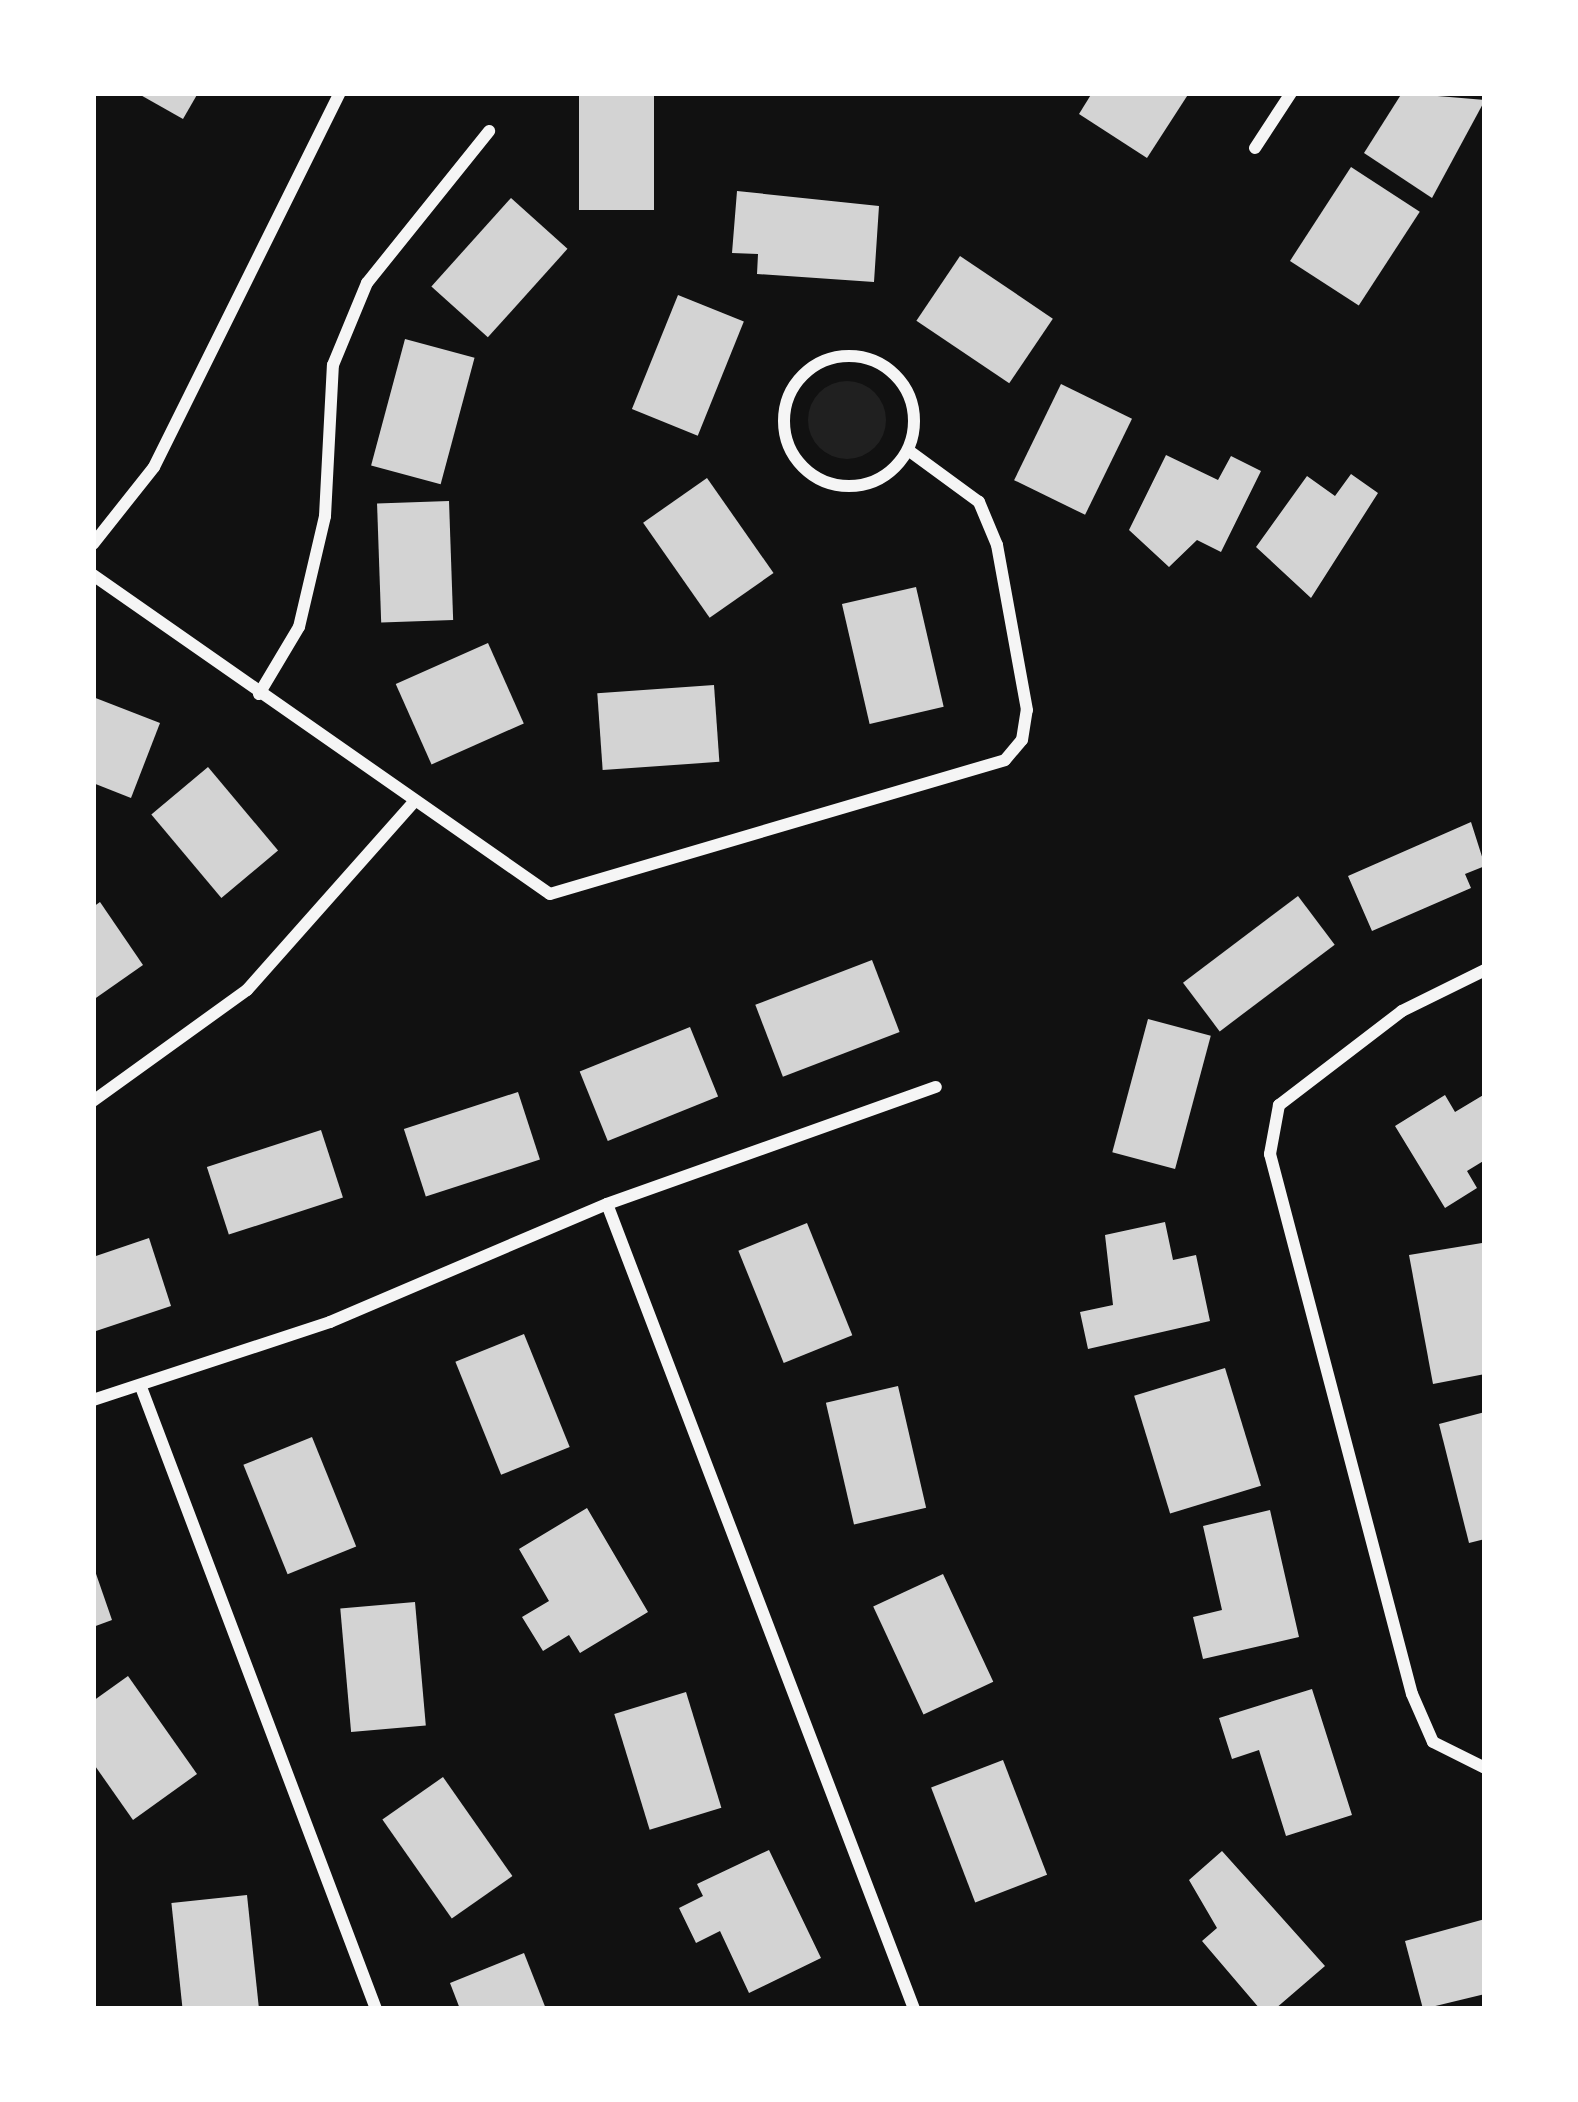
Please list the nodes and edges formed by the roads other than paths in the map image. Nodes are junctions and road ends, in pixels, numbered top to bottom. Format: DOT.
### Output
graph roads {
  1 [pos="340,93"];
  2 [pos="1291,93"];
  3 [pos="489,131"];
  4 [pos="1255,148"];
  5 [pos="908,450"];
  6 [pos="93,544"];
  7 [pos="93,575"];
  8 [pos="260,694"];
  9 [pos="413,803"];
  10 [pos="1485,970"];
  11 [pos="936,1087"];
  12 [pos="93,1101"];
  13 [pos="608,1204"];
  14 [pos="141,1387"];
  15 [pos="93,1400"];
  16 [pos="1485,1768"];
  17 [pos="376,2009"];
  18 [pos="914,2009"];
  1 -- 6 [label="street"];
  2 -- 4 [label="street"];
  3 -- 8 [label="street"];
  5 -- 5 [label="street"];
  5 -- 9 [label="street"];
  7 -- 8 [label="street"];
  8 -- 9 [label="street"];
  9 -- 12 [label="street"];
  10 -- 16 [label="street"];
  11 -- 13 [label="street"];
  13 -- 14 [label="street"];
  13 -- 18 [label="street"];
  14 -- 15 [label="street"];
  14 -- 17 [label="street"];
}
